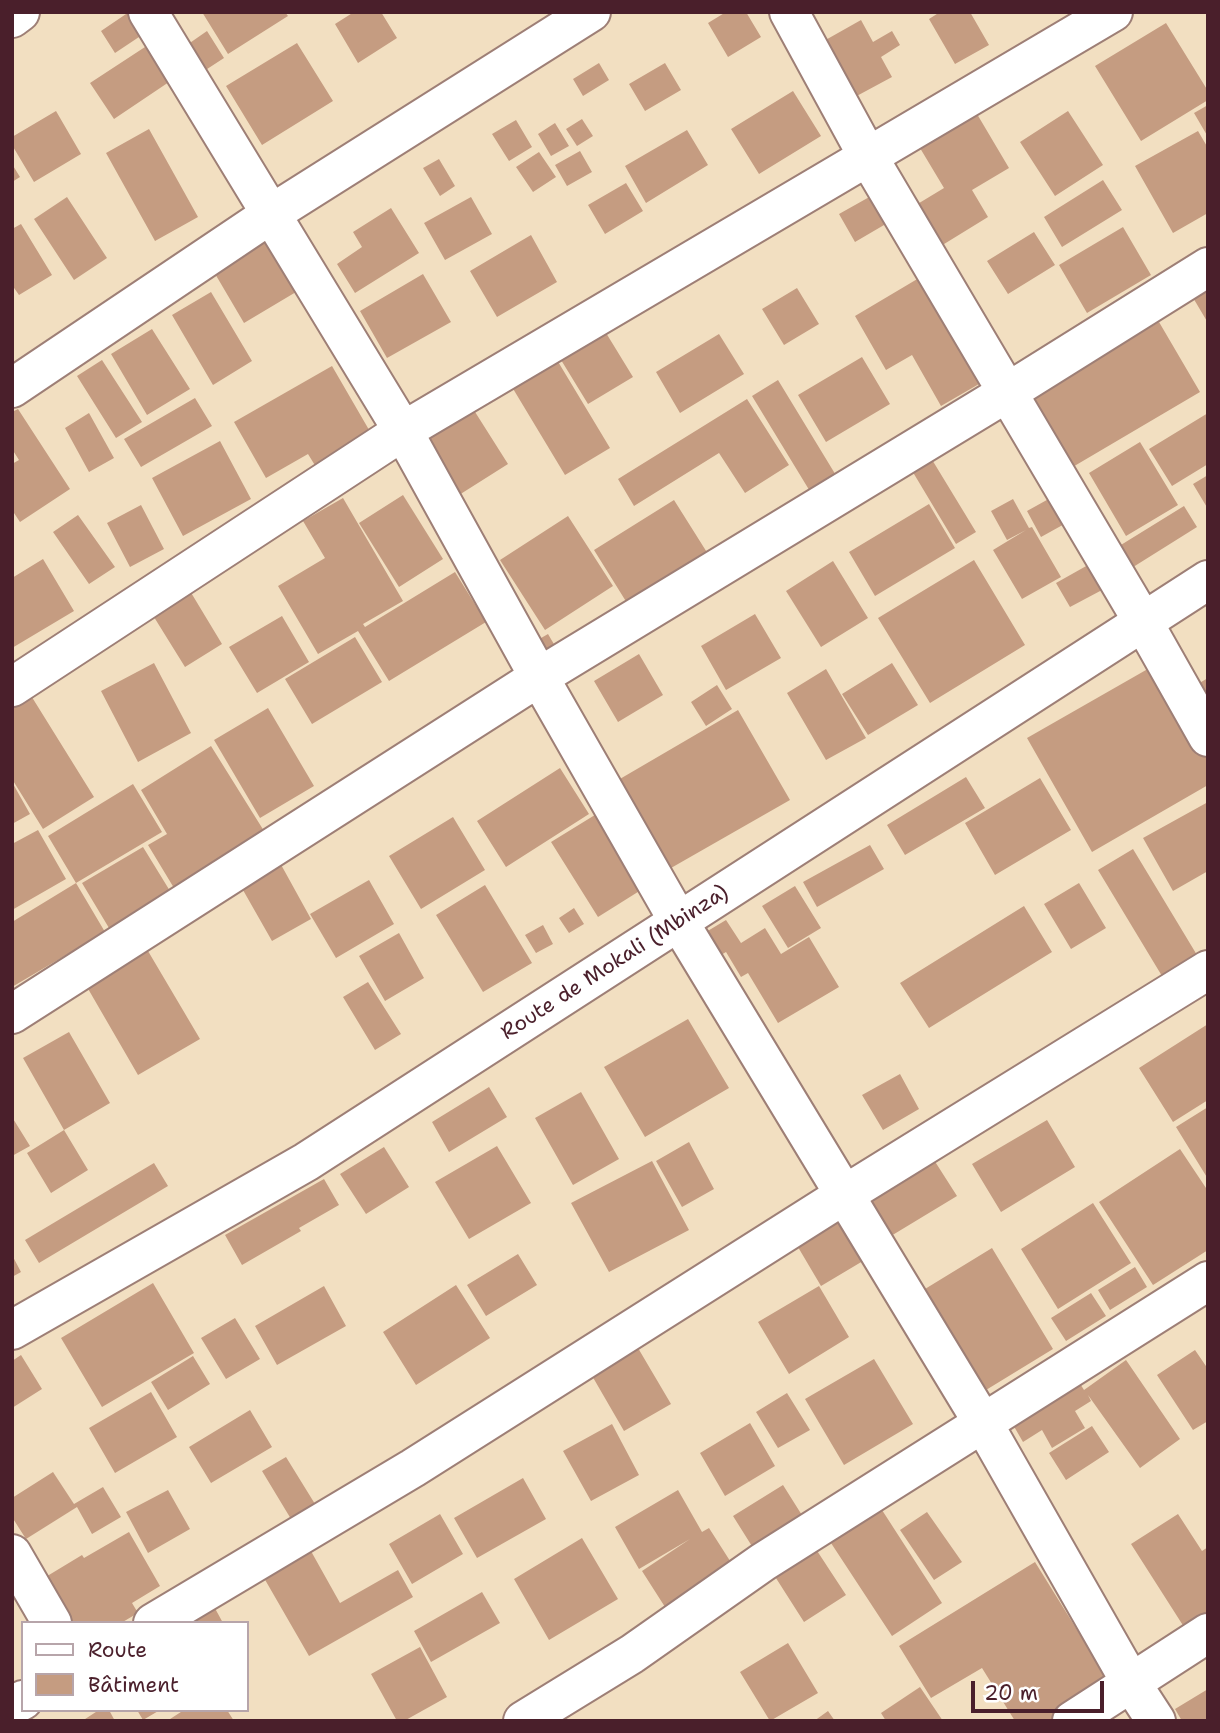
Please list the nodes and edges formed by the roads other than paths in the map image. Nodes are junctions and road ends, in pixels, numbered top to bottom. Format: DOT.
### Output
graph roads {
  1 [pos="20,12"];
  2 [pos="148,12"];
  3 [pos="591,12"];
  4 [pos="789,12"];
  5 [pos="1113,12"];
  6 [pos="12,18"];
  7 [pos="867,155"];
  8 [pos="271,214"];
  9 [pos="1208,267"];
  10 [pos="12,388"];
  11 [pos="1008,392"];
  12 [pos="403,431"];
  13 [pos="1208,580"];
  14 [pos="1142,621"];
  15 [pos="539,677"];
  16 [pos="12,687"];
  17 [pos="1208,737"];
  18 [pos="679,922"];
  19 [pos="1208,970"];
  20 [pos="12,1014"];
  21 [pos="844,1195"];
  22 [pos="1208,1281"];
  23 [pos="12,1330"];
  24 [pos="983,1423"];
  25 [pos="12,1554"];
  26 [pos="51,1621"];
  27 [pos="156,1621"];
  28 [pos="1208,1633"];
  29 [pos="1130,1681"];
  30 [pos="523,1721"];
  31 [pos="1072,1721"];
  32 [pos="1156,1721"];
  1 -- 6 [label="street"];
  2 -- 8 [label="street"];
  3 -- 8 [label="street"];
  4 -- 7 [label="street"];
  5 -- 7 [label="street"];
  7 -- 11 [label="street"];
  7 -- 12 [label="street"];
  8 -- 10 [label="street"];
  8 -- 12 [label="street"];
  9 -- 11 [label="street"];
  11 -- 14 [label="street"];
  11 -- 15 [label="street"];
  12 -- 15 [label="street"];
  12 -- 16 [label="street"];
  13 -- 14 [label="street, Route de Mokali (Mbinza)"];
  14 -- 17 [label="street"];
  14 -- 18 [label="street, Route de Mokali (Mbinza)"];
  15 -- 18 [label="street"];
  15 -- 20 [label="street"];
  18 -- 21 [label="street"];
  18 -- 23 [label="street, Route de Mokali (Mbinza)"];
  19 -- 21 [label="street"];
  21 -- 24 [label="street"];
  21 -- 27 [label="street"];
  22 -- 24 [label="street"];
  24 -- 29 [label="street"];
  24 -- 30 [label="street"];
  25 -- 26 [label="street"];
  28 -- 29 [label="street"];
  29 -- 31 [label="street"];
  29 -- 32 [label="street"];
}
